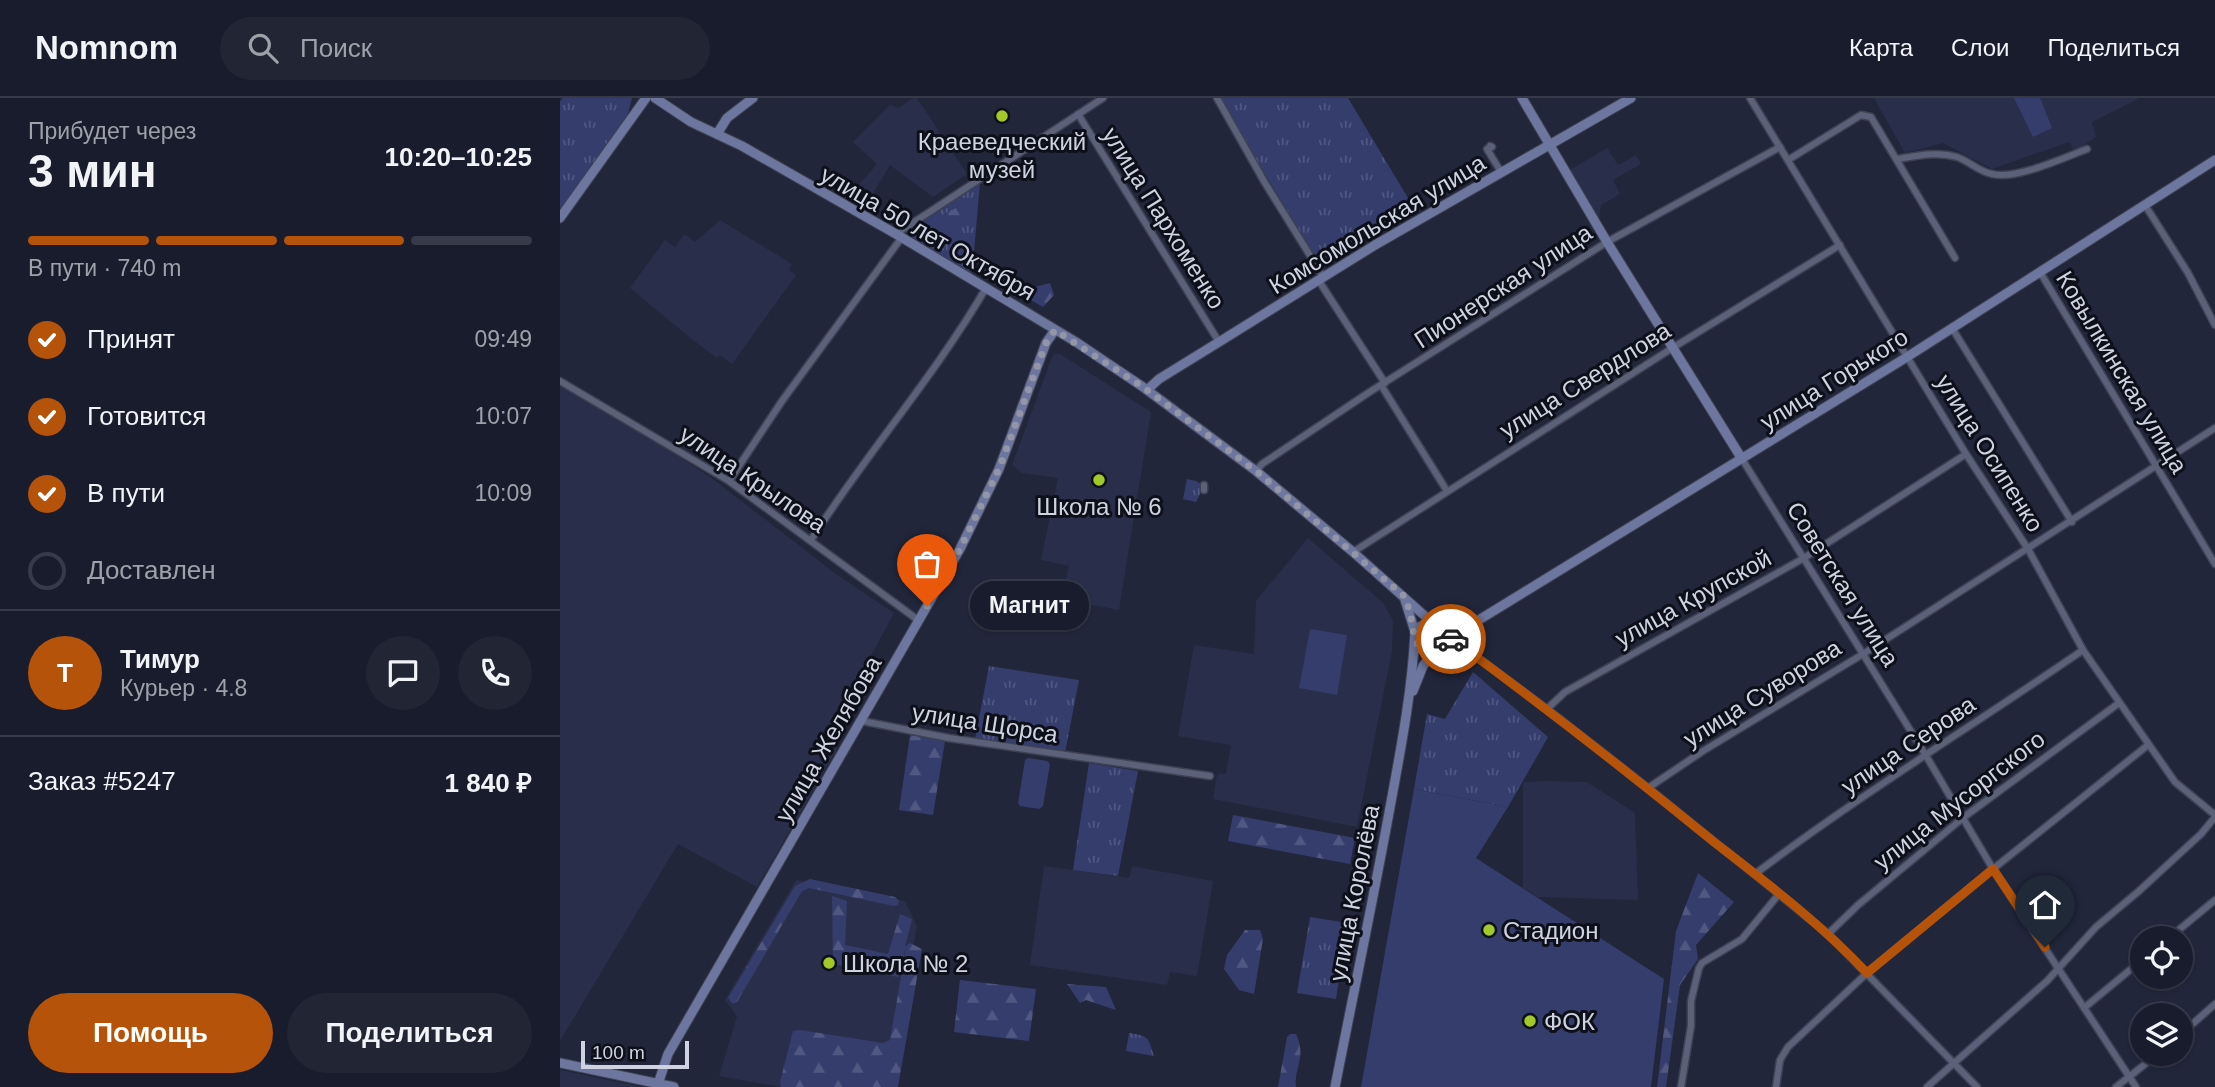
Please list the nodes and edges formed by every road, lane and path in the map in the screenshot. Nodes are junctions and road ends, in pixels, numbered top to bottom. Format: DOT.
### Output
graph roads {
  1 [pos="646,98"];
  2 [pos="655,98"];
  3 [pos="753,98"];
  4 [pos="1102,98"];
  5 [pos="1217,98"];
  6 [pos="1522,98"];
  7 [pos="1631,98"];
  8 [pos="1750,98"];
  9 [pos="1078,114"];
  10 [pos="717,134"];
  11 [pos="1550,145"];
  12 [pos="1490,146"];
  13 [pos="1780,147"];
  14 [pos="2087,149"];
  15 [pos="1897,159"];
  16 [pos="1788,160"];
  17 [pos="2215,160"];
  18 [pos="1501,172"];
  19 [pos="2145,205"];
  20 [pos="560,218"];
  21 [pos="899,236"];
  22 [pos="1607,242"];
  23 [pos="1840,245"];
  24 [pos="1955,258"];
  25 [pos="2040,272"];
  26 [pos="1321,280"];
  27 [pos="986,288"];
  28 [pos="2215,325"];
  29 [pos="1952,328"];
  30 [pos="1055,330"];
  31 [pos="1219,342"];
  32 [pos="1674,347"];
  33 [pos="1907,357"];
  34 [pos="560,381"];
  35 [pos="1383,384"];
  36 [pos="1147,390"];
  37 [pos="2215,428"];
  38 [pos="1966,454"];
  39 [pos="1742,459"];
  40 [pos="2157,467"];
  41 [pos="1256,471"];
  42 [pos="729,481"];
  43 [pos="1447,491"];
  44 [pos="2072,522"];
  45 [pos="811,540"];
  46 [pos="2028,549"];
  47 [pos="1353,552"];
  48 [pos="1804,558"];
  49 [pos="2215,564"];
  50 [pos="1403,595"];
  51 [pos="918,620"];
  52 [pos="1437,626"];
  53 [pos="1469,626"];
  54 [pos="1415,636"];
  55 [pos="1453,637"];
  56 [pos="1436,649"];
  57 [pos="2083,650"];
  58 [pos="1863,654"];
  59 [pos="2119,703"];
  60 [pos="1408,706"];
  61 [pos="1547,709"];
  62 [pos="862,721"];
  63 [pos="2148,745"];
  64 [pos="1925,754"];
  65 [pos="1210,776"];
  66 [pos="1648,788"];
  67 [pos="2215,816"];
  68 [pos="1964,817"];
  69 [pos="1993,869"];
  70 [pos="1755,874"];
  71 [pos="1779,894"];
  72 [pos="2215,900"];
  73 [pos="2184,926"];
  74 [pos="1828,934"];
  75 [pos="2058,967"];
  76 [pos="2130,970"];
  77 [pos="1867,973"];
  78 [pos="2215,1004"];
  79 [pos="2084,1008"];
  80 [pos="2193,1023"];
  81 [pos="1954,1061"];
  82 [pos="560,1063"];
  83 [pos="2142,1066"];
  84 [pos="2129,1076"];
  85 [pos="658,1085"];
  86 [pos="674,1087"];
  87 [pos="1335,1087"];
  88 [pos="1681,1087"];
  89 [pos="1776,1087"];
  90 [pos="1927,1087"];
  91 [pos="1977,1087"];
  92 [pos="2116,1087"];
  93 [pos="2136,1087"];
  1 -- 20 [label="main road"];
  2 -- 10 [label="main road, улица 50 лет Октября"];
  3 -- 10 [label="main road"];
  4 -- 9 [label="street"];
  5 -- 26 [label="street"];
  6 -- 11 [label="main road, Советская улица"];
  7 -- 11 [label="main road, Комсомольская улица"];
  8 -- 13 [label="street, улица Осипенко"];
  9 -- 21 [label="street"];
  9 -- 31 [label="street, улица Пархоменко"];
  10 -- 21 [label="main road, улица 50 лет Октября"];
  11 -- 18 [label="main road, Комсомольская улица"];
  11 -- 22 [label="main road, Советская улица"];
  12 -- 18 [label="street"];
  13 -- 16 [label="street, улица Осипенко"];
  13 -- 22 [label="street, Пионерская улица"];
  14 -- 15 [label="street"];
  15 -- 16 [label="street"];
  15 -- 24 [label="street"];
  16 -- 23 [label="street, улица Осипенко"];
  17 -- 19 [label="main road, улица Горького"];
  18 -- 26 [label="main road, Комсомольская улица"];
  19 -- 25 [label="main road, улица Горького"];
  19 -- 28 [label="street"];
  21 -- 27 [label="main road, улица 50 лет Октября"];
  21 -- 42 [label="street"];
  22 -- 32 [label="main road, Советская улица"];
  22 -- 35 [label="street, Пионерская улица"];
  23 -- 32 [label="street, улица Свердлова"];
  23 -- 33 [label="street, улица Осипенко"];
  25 -- 29 [label="main road, улица Горького"];
  25 -- 40 [label="street, Ковылкинская улица"];
  26 -- 31 [label="main road, Комсомольская улица"];
  26 -- 35 [label="street"];
  27 -- 30 [label="main road, улица 50 лет Октября"];
  27 -- 45 [label="street"];
  29 -- 33 [label="main road, улица Горького"];
  29 -- 44 [label="street"];
  30 -- 36 [label="main road, улица 50 лет Октября"];
  30 -- 51 [label="main road, улица Желябова"];
  31 -- 36 [label="main road, Комсомольская улица"];
  32 -- 39 [label="main road, Советская улица"];
  32 -- 43 [label="street, улица Свердлова"];
  33 -- 38 [label="street, улица Осипенко"];
  33 -- 39 [label="main road, улица Горького"];
  34 -- 42 [label="street, улица Крылова"];
  35 -- 41 [label="street, Пионерская улица"];
  35 -- 43 [label="street"];
  36 -- 41 [label="main road, улица 50 лет Октября"];
  37 -- 40 [label="street, улица Суворова"];
  38 -- 46 [label="street, улица Осипенко"];
  38 -- 48 [label="street, улица Крупской"];
  39 -- 48 [label="street, Советская улица"];
  39 -- 53 [label="main road, улица Горького"];
  40 -- 44 [label="street, улица Суворова"];
  40 -- 49 [label="street, Ковылкинская улица"];
  41 -- 47 [label="main road, улица 50 лет Октября"];
  42 -- 45 [label="street, улица Крылова"];
  43 -- 47 [label="street, улица Свердлова"];
  44 -- 46 [label="street, улица Суворова"];
  45 -- 51 [label="street, улица Крылова"];
  46 -- 57 [label="street, улица Осипенко"];
  46 -- 58 [label="street, улица Суворова"];
  47 -- 50 [label="main road, улица 50 лет Октября"];
  48 -- 58 [label="street, Советская улица"];
  48 -- 61 [label="street, улица Крупской"];
  50 -- 52 [label="main road, улица 50 лет Октября"];
  50 -- 54 [label="main road"];
  51 -- 62 [label="main road, улица Желябова"];
  52 -- 53 [label="main road, улица Горького"];
  52 -- 54 [label="main road"];
  52 -- 56 [label="main road"];
  53 -- 55 [label="main road, улица Горького"];
  54 -- 56 [label="main road"];
  54 -- 60 [label="main road, улица Королёва"];
  55 -- 56 [label="main road, улица Горького"];
  55 -- 61 [label="street"];
  56 -- 60 [label="main road, улица Королёва"];
  57 -- 59 [label="street, улица Осипенко"];
  57 -- 64 [label="street, улица Серова"];
  58 -- 64 [label="street, Советская улица"];
  58 -- 66 [label="street, улица Суворова"];
  59 -- 63 [label="street, улица Осипенко"];
  59 -- 68 [label="street, улица Мусоргского"];
  60 -- 87 [label="main road, улица Королёва"];
  61 -- 66 [label="street"];
  62 -- 65 [label="street, улица Щорса"];
  62 -- 85 [label="main road, улица Желябова"];
  63 -- 67 [label="street, улица Осипенко"];
  63 -- 69 [label="street"];
  64 -- 68 [label="street, Советская улица"];
  64 -- 70 [label="street, улица Серова"];
  66 -- 70 [label="street"];
  67 -- 75 [label="street"];
  68 -- 69 [label="street, Советская улица"];
  68 -- 74 [label="street, улица Мусоргского"];
  69 -- 75 [label="street, Советская улица"];
  69 -- 77 [label="street"];
  70 -- 71 [label="street"];
  71 -- 74 [label="street"];
  71 -- 88 [label="street"];
  72 -- 73 [label="street"];
  74 -- 77 [label="street"];
  75 -- 79 [label="street, Советская улица"];
  75 -- 81 [label="street"];
  76 -- 79 [label="street"];
  77 -- 81 [label="street"];
  77 -- 89 [label="street"];
  78 -- 80 [label="street"];
  79 -- 84 [label="street, Советская улица"];
  81 -- 90 [label="street"];
  81 -- 91 [label="street"];
  82 -- 85 [label="main road"];
  83 -- 84 [label="street"];
  84 -- 92 [label="street"];
  84 -- 93 [label="street, Советская улица"];
  85 -- 86 [label="main road"];
}
